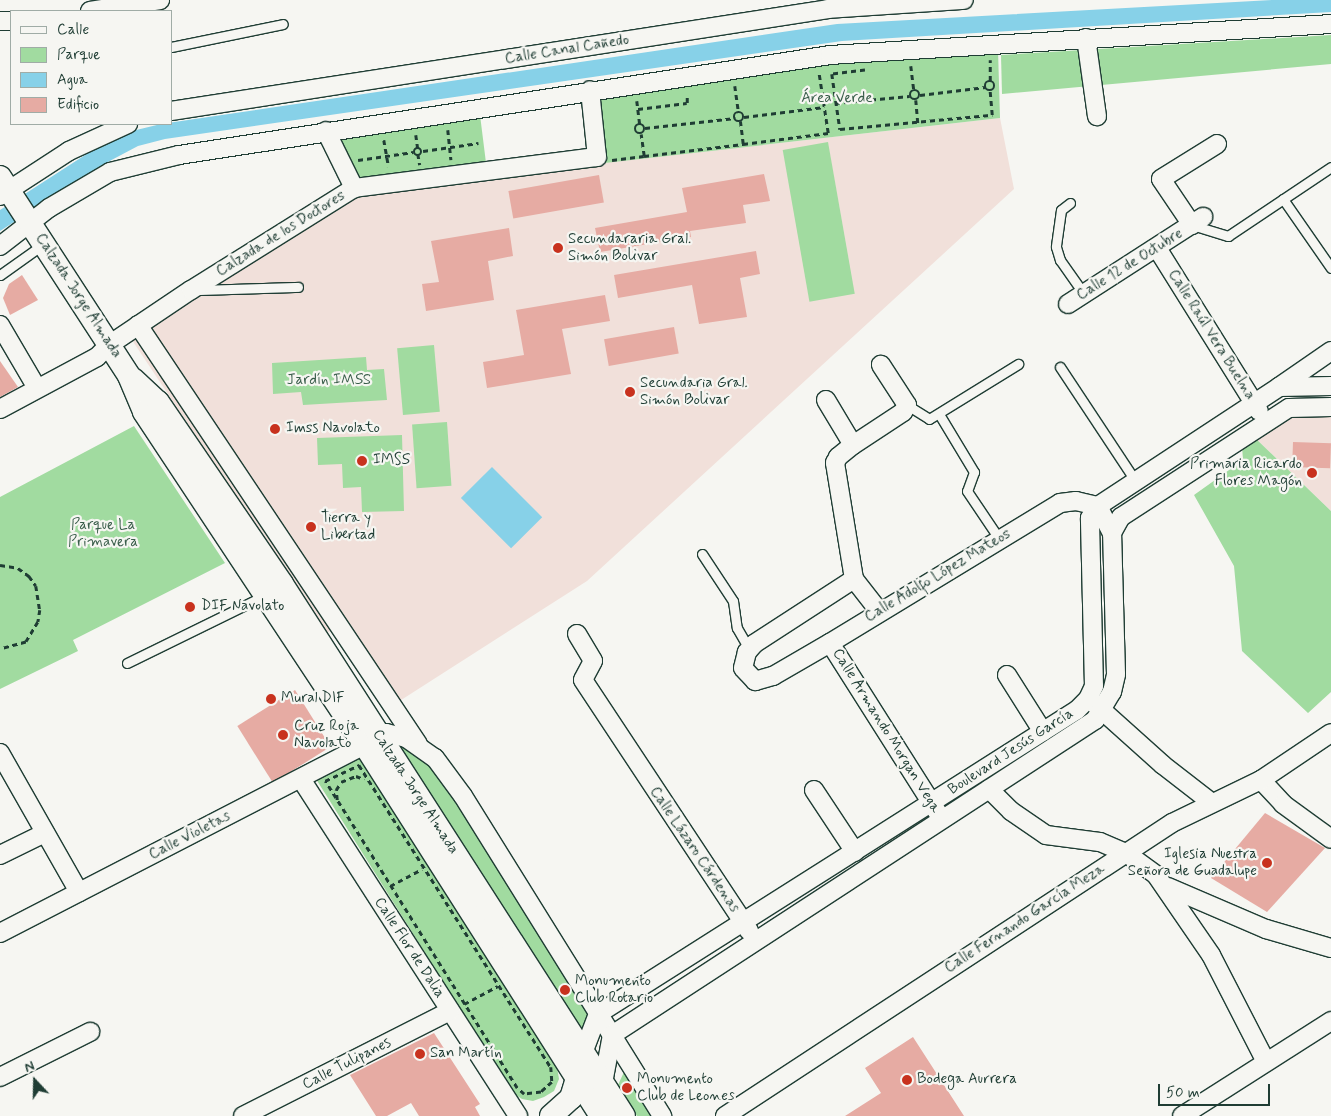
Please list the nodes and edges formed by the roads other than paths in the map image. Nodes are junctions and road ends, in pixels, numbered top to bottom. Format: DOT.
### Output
graph roads {
  1 [pos="160,0"];
  2 [pos="964,0"];
  3 [pos="131,6"];
  4 [pos="98,10"];
  5 [pos="283,24"];
  6 [pos="1331,24"];
  7 [pos="1086,38"];
  8 [pos="172,47"];
  9 [pos="590,90"];
  10 [pos="172,111"];
  11 [pos="1097,116"];
  12 [pos="112,127"];
  13 [pos="326,131"];
  14 [pos="1217,144"];
  15 [pos="1331,167"];
  16 [pos="354,188"];
  17 [pos="5,189"];
  18 [pos="1283,199"];
  19 [pos="1070,203"];
  20 [pos="29,220"];
  21 [pos="1198,221"];
  22 [pos="44,244"];
  23 [pos="0,246"];
  24 [pos="1157,248"];
  25 [pos="1331,268"];
  26 [pos="0,275"];
  27 [pos="298,287"];
  28 [pos="190,290"];
  29 [pos="1084,294"];
  30 [pos="1068,304"];
  31 [pos="0,325"];
  32 [pos="138,325"];
  33 [pos="109,345"];
  34 [pos="1331,351"];
  35 [pos="1018,364"];
  36 [pos="881,365"];
  37 [pos="1060,367"];
  38 [pos="1331,386"];
  39 [pos="1279,387"];
  40 [pos="37,388"];
  41 [pos="826,400"];
  42 [pos="1253,402"];
  43 [pos="907,405"];
  44 [pos="1331,407"];
  45 [pos="0,409"];
  46 [pos="939,414"];
  47 [pos="1265,421"];
  48 [pos="853,445"];
  49 [pos="1134,479"];
  50 [pos="1098,506"];
  51 [pos="1112,533"];
  52 [pos="1000,540"];
  53 [pos="702,554"];
  54 [pos="854,579"];
  55 [pos="274,589"];
  56 [pos="879,611"];
  57 [pos="577,634"];
  58 [pos="830,643"];
  59 [pos="749,649"];
  60 [pos="127,663"];
  61 [pos="1007,675"];
  62 [pos="1088,699"];
  63 [pos="1103,710"];
  64 [pos="1043,732"];
  65 [pos="1331,733"];
  66 [pos="371,740"];
  67 [pos="418,745"];
  68 [pos="0,753"];
  69 [pos="301,779"];
  70 [pos="1261,780"];
  71 [pos="989,789"];
  72 [pos="814,790"];
  73 [pos="931,803"];
  74 [pos="1212,803"];
  75 [pos="942,820"];
  76 [pos="45,832"];
  77 [pos="1331,840"];
  78 [pos="855,852"];
  79 [pos="1126,853"];
  80 [pos="0,855"];
  81 [pos="1168,887"];
  82 [pos="79,892"];
  83 [pos="743,923"];
  84 [pos="0,933"];
  85 [pos="756,941"];
  86 [pos="1331,948"];
  87 [pos="457,1008"];
  88 [pos="598,1014"];
  89 [pos="1331,1021"];
  90 [pos="90,1032"];
  91 [pos="612,1035"];
  92 [pos="583,1053"];
  93 [pos="1266,1062"];
  94 [pos="0,1077"];
  95 [pos="577,1078"];
  96 [pos="603,1083"];
  97 [pos="596,1114"];
  98 [pos="243,1116"];
  99 [pos="518,1116"];
  100 [pos="551,1116"];
  101 [pos="624,1116"];
  102 [pos="662,1116"];
  103 [pos="725,1116"];
  104 [pos="1182,1116"];
  1 -- 3 [label="street"];
  2 -- 10 [label="street, Calle Canal Cañedo"];
  3 -- 4 [label="street"];
  5 -- 8 [label="lane"];
  6 -- 7 [label="street"];
  7 -- 9 [label="street"];
  7 -- 11 [label="street"];
  9 -- 13 [label="street"];
  9 -- 16 [label="street, Calzada de los Doctores"];
  12 -- 17 [label="street"];
  13 -- 16 [label="street"];
  13 -- 20 [label="street"];
  14 -- 21 [label="street"];
  15 -- 18 [label="lane, Calle 12 de Octubre"];
  16 -- 28 [label="street, Calzada de los Doctores"];
  17 -- 20 [label="street, Calzada Jorge Almada"];
  18 -- 21 [label="lane, Calle 12 de Octubre"];
  18 -- 25 [label="lane"];
  19 -- 29 [label="lane"];
  20 -- 22 [label="street, Calzada Jorge Almada"];
  20 -- 23 [label="street"];
  21 -- 24 [label="street, Calle 12 de Octubre"];
  22 -- 26 [label="lane"];
  22 -- 33 [label="street, Calzada Jorge Almada"];
  24 -- 29 [label="street, Calle 12 de Octubre"];
  24 -- 42 [label="street, Calle Raúl Vera Buelna"];
  27 -- 28 [label="lane"];
  28 -- 32 [label="street, Calzada de los Doctores"];
  29 -- 30 [label="street, Calle 12 de Octubre"];
  31 -- 40 [label="street"];
  32 -- 33 [label="street, Calzada de los Doctores"];
  32 -- 67 [label="street"];
  33 -- 40 [label="street, Calzada de los Doctores"];
  33 -- 55 [label="street, Calzada Jorge Almada"];
  34 -- 39 [label="street"];
  35 -- 46 [label="lane"];
  36 -- 43 [label="street"];
  37 -- 49 [label="lane"];
  38 -- 39 [label="street"];
  39 -- 42 [label="street"];
  40 -- 45 [label="street, Calzada de los Doctores"];
  41 -- 48 [label="street"];
  42 -- 47 [label="street, Calle Raúl Vera Buelna"];
  42 -- 49 [label="street"];
  43 -- 46 [label="lane"];
  43 -- 48 [label="street"];
  44 -- 47 [label="street"];
  46 -- 52 [label="lane"];
  47 -- 51 [label="street"];
  48 -- 54 [label="street"];
  49 -- 50 [label="street"];
  50 -- 51 [label="street"];
  50 -- 52 [label="street, Calle Adolfo López Mateos"];
  50 -- 62 [label="street, Boulevard Jesús García"];
  51 -- 63 [label="street, Boulevard Jesús García"];
  52 -- 56 [label="street, Calle Adolfo López Mateos"];
  53 -- 59 [label="lane"];
  54 -- 56 [label="street"];
  54 -- 59 [label="street"];
  55 -- 60 [label="lane"];
  55 -- 66 [label="street, Calzada Jorge Almada"];
  56 -- 58 [label="street, Calle Adolfo López Mateos"];
  57 -- 83 [label="street, Calle Lázaro Cárdenas"];
  58 -- 59 [label="street, Calle Adolfo López Mateos"];
  58 -- 73 [label="street, Calle Armando Morgan Vega"];
  61 -- 64 [label="street"];
  62 -- 63 [label="street"];
  62 -- 64 [label="street, Boulevard Jesús García"];
  63 -- 71 [label="street, Boulevard Jesús García"];
  63 -- 74 [label="street"];
  64 -- 73 [label="street, Boulevard Jesús García"];
  65 -- 70 [label="street, Calle Fernando García Meza"];
  66 -- 67 [label="street"];
  66 -- 69 [label="street, Calle Violetas"];
  66 -- 92 [label="street, Calzada Jorge Almada"];
  66 -- 95 [label="street, Calzada Jorge Almada"];
  67 -- 88 [label="street"];
  68 -- 76 [label="street"];
  69 -- 82 [label="street, Calle Violetas"];
  69 -- 87 [label="street, Calle Flor de Dalia"];
  70 -- 74 [label="street, Calle Fernando García Meza"];
  70 -- 77 [label="street"];
  71 -- 75 [label="street, Boulevard Jesús García"];
  71 -- 79 [label="street"];
  72 -- 78 [label="street"];
  73 -- 75 [label="street, Calle Armando Morgan Vega"];
  73 -- 78 [label="street, Boulevard Jesús García"];
  74 -- 79 [label="street, Calle Fernando García Meza"];
  75 -- 85 [label="street, Boulevard Jesús García"];
  76 -- 80 [label="street"];
  76 -- 82 [label="street"];
  78 -- 83 [label="street, Boulevard Jesús García"];
  79 -- 81 [label="street"];
  79 -- 103 [label="street, Calle Fernando García Meza"];
  81 -- 86 [label="street"];
  81 -- 93 [label="street"];
  82 -- 84 [label="street, Calle Violetas"];
  83 -- 85 [label="street, Calle Lázaro Cárdenas"];
  83 -- 88 [label="street, Boulevard Jesús García"];
  85 -- 91 [label="street, Boulevard Jesús García"];
  87 -- 98 [label="street, Calle Tulipanes"];
  87 -- 99 [label="street, Calle Flor de Dalia"];
  88 -- 91 [label="street"];
  88 -- 92 [label="street"];
  89 -- 93 [label="street"];
  90 -- 94 [label="street"];
  91 -- 96 [label="street"];
  91 -- 102 [label="street"];
  92 -- 95 [label="street"];
  92 -- 96 [label="street, Calzada Jorge Almada"];
  93 -- 104 [label="street"];
  95 -- 97 [label="street, Calzada Jorge Almada"];
  95 -- 100 [label="street"];
  96 -- 97 [label="street"];
  96 -- 101 [label="street, Calzada Jorge Almada"];
}
